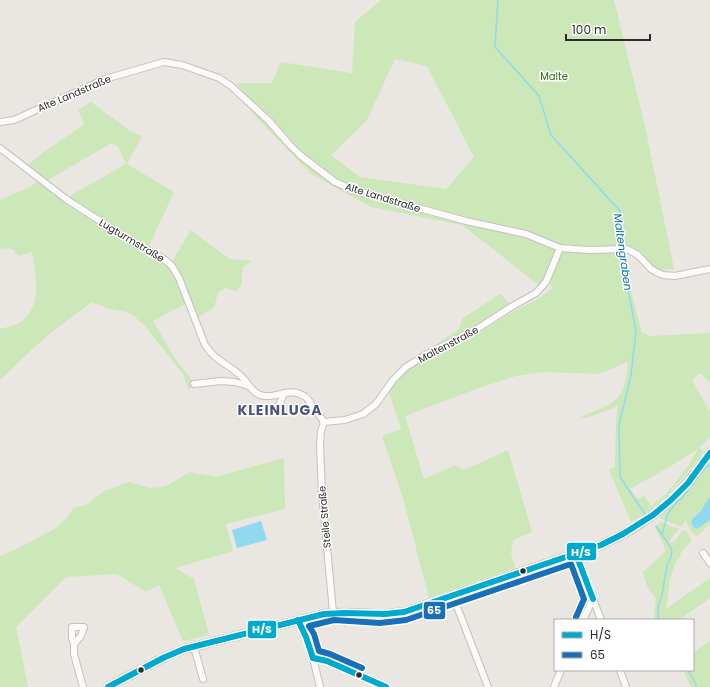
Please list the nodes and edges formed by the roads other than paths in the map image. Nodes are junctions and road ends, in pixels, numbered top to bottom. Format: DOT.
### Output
graph roads {
  1 [pos="0,122"];
  2 [pos="0,148"];
  3 [pos="560,248"];
  4 [pos="710,269"];
  5 [pos="194,384"];
  6 [pos="248,386"];
  7 [pos="284,393"];
  8 [pos="265,408"];
  9 [pos="324,422"];
  10 [pos="710,453"];
  11 [pos="703,553"];
  12 [pos="576,554"];
  13 [pos="710,563"];
  14 [pos="453,596"];
  15 [pos="593,599"];
  16 [pos="333,612"];
  17 [pos="584,619"];
  18 [pos="601,619"];
  19 [pos="298,620"];
  20 [pos="74,644"];
  21 [pos="194,647"];
  22 [pos="313,658"];
  23 [pos="562,671"];
  24 [pos="620,671"];
  25 [pos="203,679"];
  26 [pos="83,687"];
  27 [pos="108,687"];
  28 [pos="320,687"];
  29 [pos="386,687"];
  30 [pos="488,687"];
  31 [pos="554,687"];
  32 [pos="626,687"];
  1 -- 3 [label="street, Alte Landstraße"];
  2 -- 6 [label="street, Lugturmstraße"];
  3 -- 4 [label="street, Alte Landstraße"];
  3 -- 9 [label="street, Maltenstraße"];
  5 -- 6 [label="street"];
  6 -- 7 [label="street, Lugturmstraße"];
  7 -- 8 [label="street"];
  7 -- 9 [label="street"];
  9 -- 16 [label="street, Steile Straße"];
  10 -- 12 [label="main road"];
  11 -- 13 [label="street"];
  12 -- 14 [label="main road"];
  12 -- 15 [label="street"];
  14 -- 16 [label="main road"];
  14 -- 30 [label="street"];
  15 -- 17 [label="street"];
  15 -- 18 [label="street"];
  16 -- 19 [label="main road"];
  19 -- 21 [label="main road"];
  19 -- 22 [label="street"];
  20 -- 26 [label="street"];
  21 -- 25 [label="street"];
  21 -- 27 [label="main road"];
  22 -- 28 [label="street"];
  22 -- 29 [label="street"];
  23 -- 31 [label="street"];
  24 -- 32 [label="street"];
}
